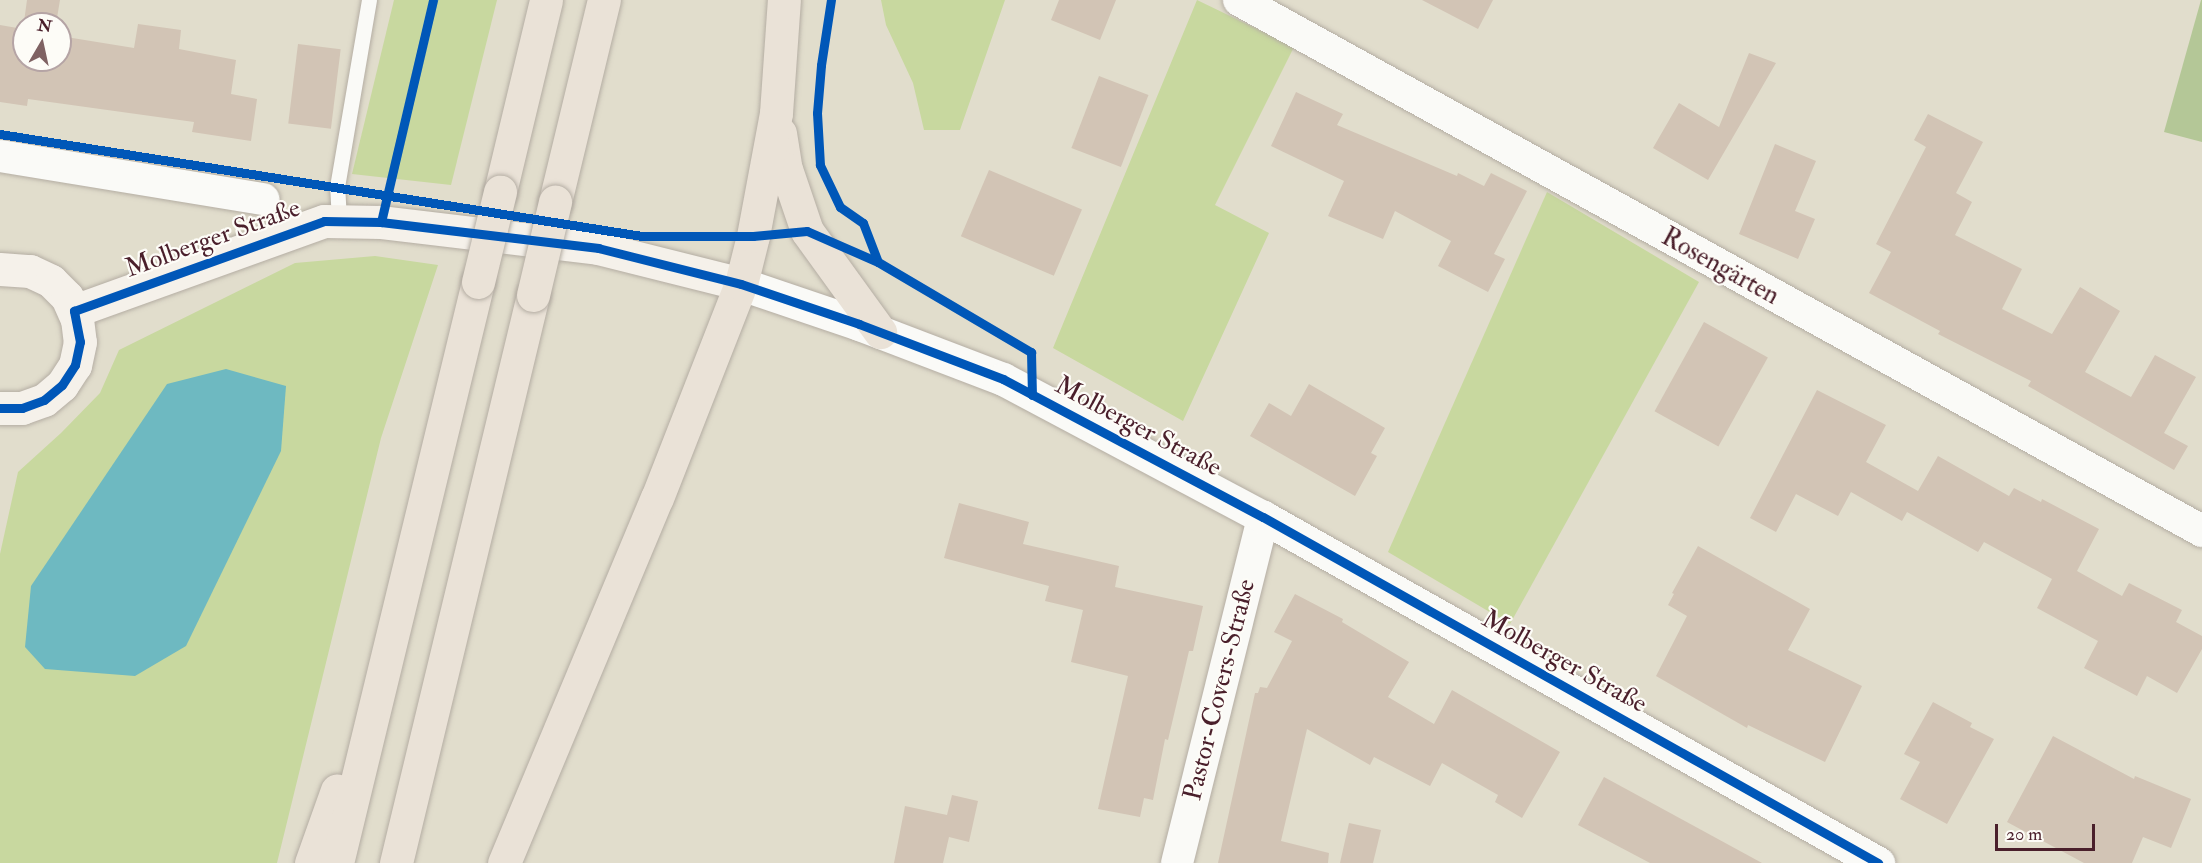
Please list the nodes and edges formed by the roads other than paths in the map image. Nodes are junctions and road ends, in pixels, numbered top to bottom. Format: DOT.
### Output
graph roads {
  1 [pos="369,0"];
  2 [pos="546,0"];
  3 [pos="603,0"];
  4 [pos="784,0"];
  5 [pos="1239,0"];
  6 [pos="776,113"];
  7 [pos="0,156"];
  8 [pos="264,199"];
  9 [pos="339,221"];
  10 [pos="0,269"];
  11 [pos="741,284"];
  12 [pos="74,311"];
  13 [pos="880,332"];
  14 [pos="0,408"];
  15 [pos="1263,517"];
  16 [pos="2202,531"];
  17 [pos="376,703"];
  18 [pos="310,863"];
  19 [pos="338,863"];
  20 [pos="396,863"];
  21 [pos="504,863"];
  22 [pos="1177,863"];
  23 [pos="1878,863"];
  1 -- 9 [label="lane"];
  2 -- 17 [label="highway, bridge"];
  3 -- 20 [label="highway, bridge"];
  4 -- 6 [label="highway"];
  5 -- 16 [label="street, Rosengärten"];
  6 -- 11 [label="highway"];
  6 -- 13 [label="highway"];
  7 -- 8 [label="street, Molberger Straße"];
  9 -- 11 [label="main road, Molberger Straße"];
  9 -- 12 [label="main road, Molberger Straße"];
  10 -- 12 [label="main road"];
  11 -- 13 [label="street, Molberger Straße"];
  11 -- 21 [label="highway"];
  12 -- 14 [label="main road"];
  13 -- 15 [label="street, Molberger Straße"];
  15 -- 22 [label="street, Pastor-Covers-Straße"];
  15 -- 23 [label="street, Molberger Straße"];
  17 -- 18 [label="highway"];
  17 -- 19 [label="highway"];
}
